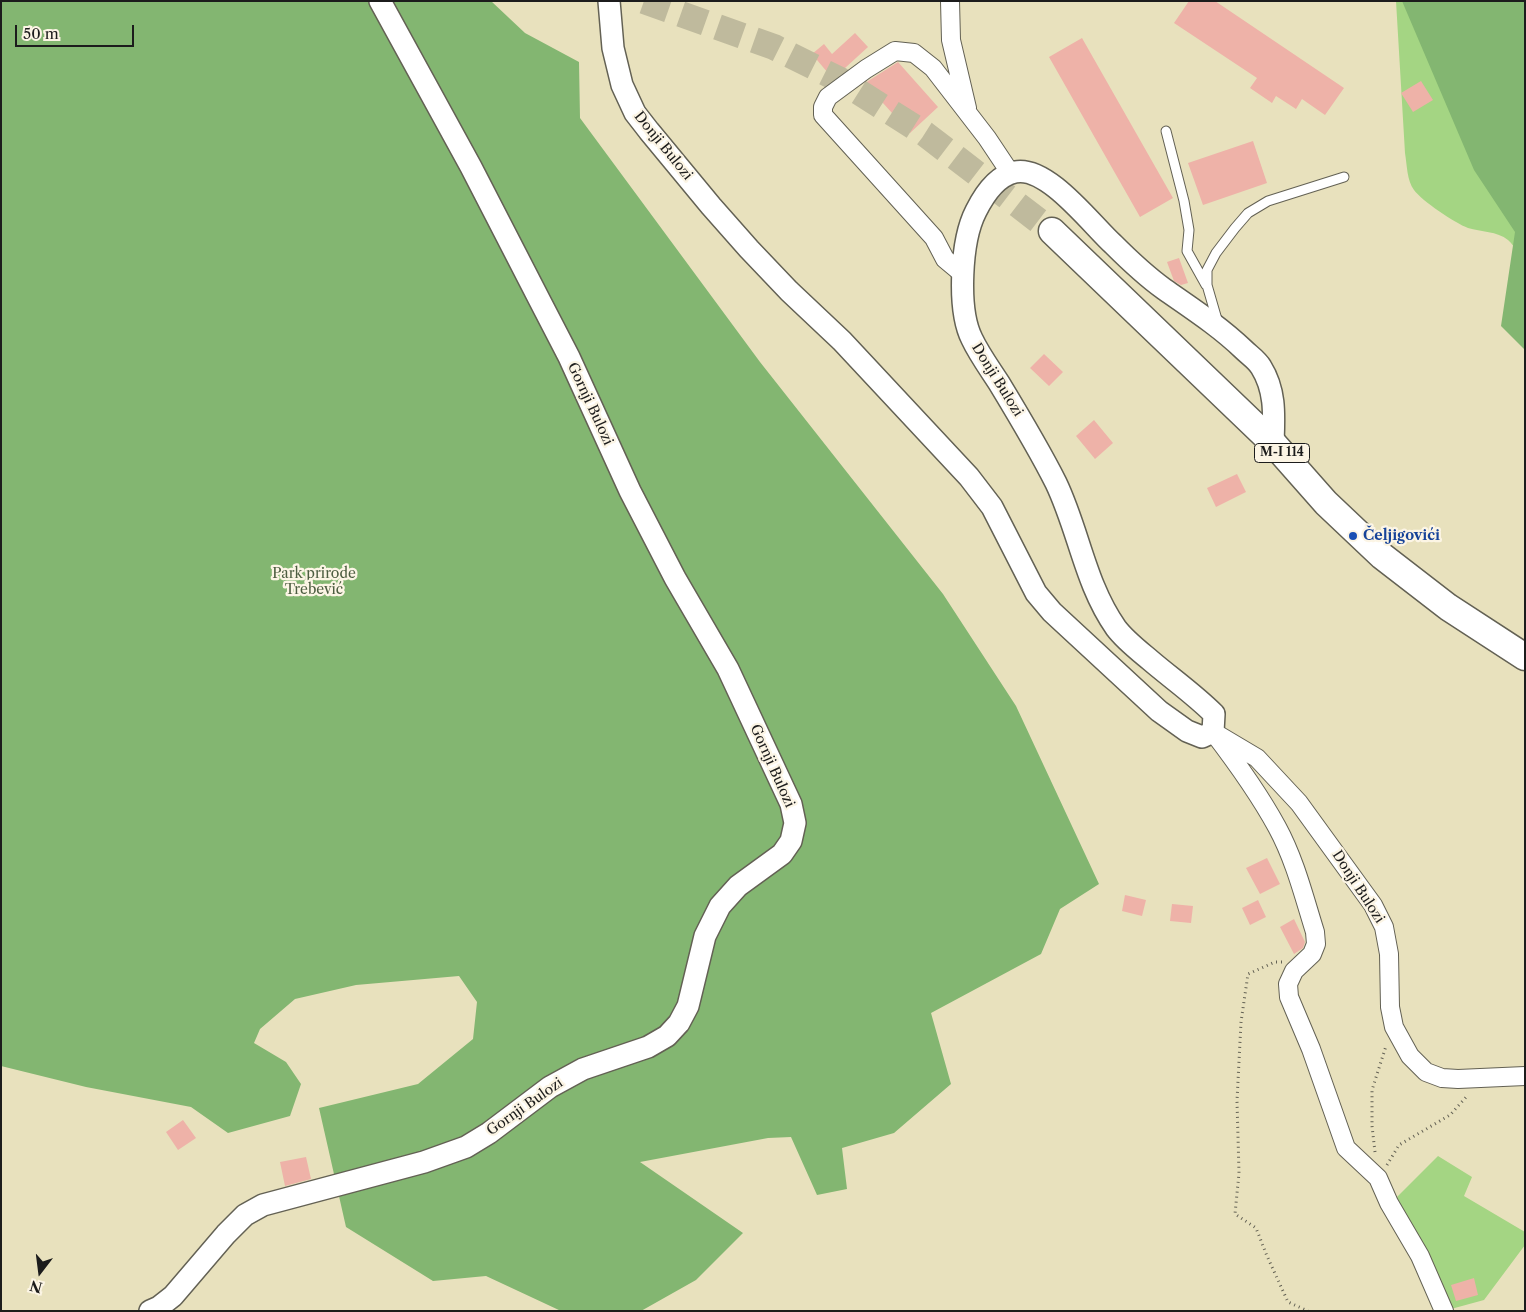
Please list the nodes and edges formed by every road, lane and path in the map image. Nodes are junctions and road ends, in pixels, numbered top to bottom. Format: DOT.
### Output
graph roads {
  1 [pos="380,1"];
  2 [pos="609,1"];
  3 [pos="950,1"];
  4 [pos="968,114"];
  5 [pos="1166,131"];
  6 [pos="1011,174"];
  7 [pos="1344,177"];
  8 [pos="1052,231"];
  9 [pos="963,274"];
  10 [pos="1206,285"];
  11 [pos="1220,328"];
  12 [pos="1273,443"];
  13 [pos="1525,657"];
  14 [pos="1214,732"];
  15 [pos="1303,962"];
  16 [pos="1394,1027"];
  17 [pos="1525,1076"];
  18 [pos="1484,1077"];
  19 [pos="1378,1178"];
  20 [pos="150,1311"];
  21 [pos="1308,1311"];
  22 [pos="1444,1311"];
  1 -- 20 [label="street, Gornji Bulozi"];
  2 -- 14 [label="street, Donji Bulozi"];
  3 -- 4 [label="street"];
  4 -- 6 [label="street"];
  4 -- 9 [label="street"];
  5 -- 10 [label="lane"];
  6 -- 9 [label="street, Donji Bulozi"];
  6 -- 11 [label="street"];
  7 -- 10 [label="lane"];
  8 -- 12 [label="main road, M-I 114"];
  9 -- 14 [label="street, Donji Bulozi"];
  10 -- 11 [label="lane"];
  11 -- 12 [label="street"];
  12 -- 13 [label="main road, M-I 114"];
  14 -- 15 [label="street"];
  14 -- 16 [label="street, Donji Bulozi"];
  15 -- 19 [label="street"];
  15 -- 21 [label="path"];
  16 -- 18 [label="street, Donji Bulozi"];
  16 -- 19 [label="path"];
  17 -- 18 [label="street, Donji Bulozi"];
  18 -- 19 [label="path"];
  19 -- 22 [label="street"];
}
